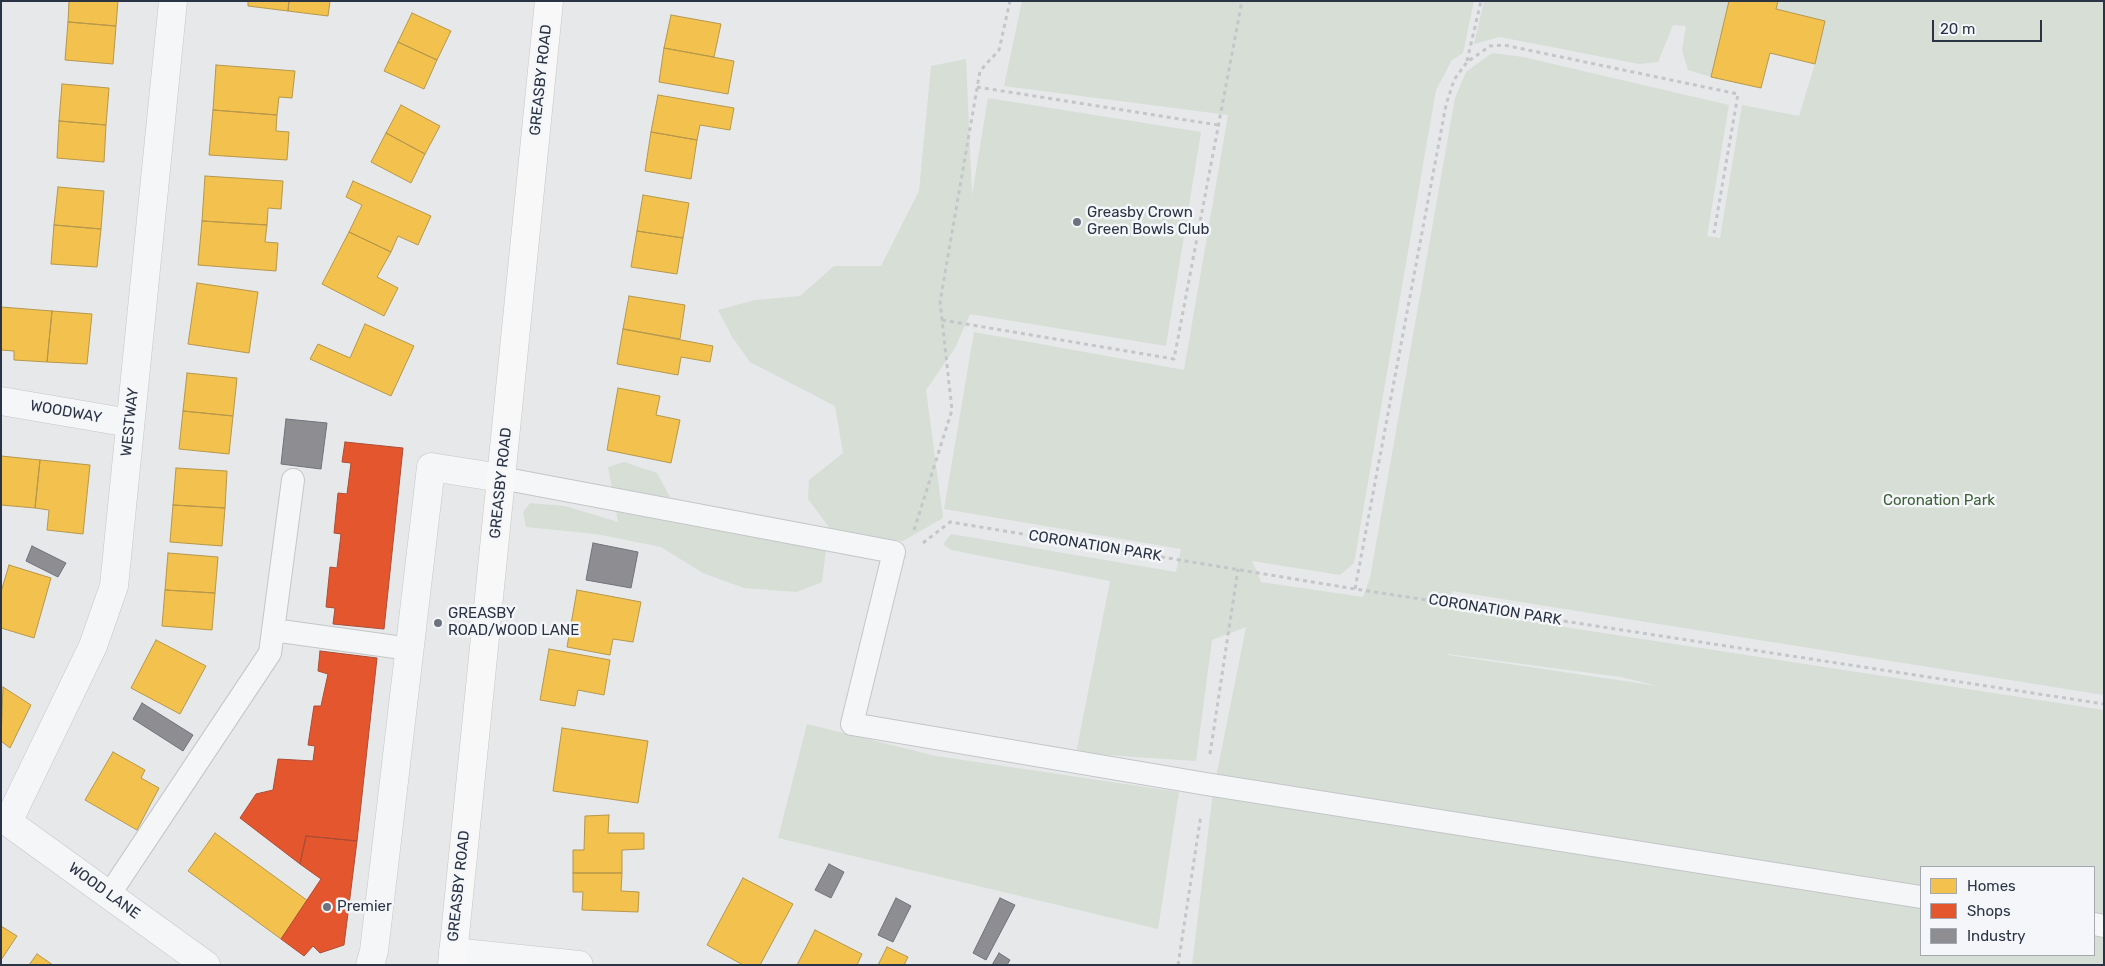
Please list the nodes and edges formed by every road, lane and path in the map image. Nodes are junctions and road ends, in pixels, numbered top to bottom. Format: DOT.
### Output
graph roads {
  1 [pos="174,1"];
  2 [pos="548,1"];
  3 [pos="1010,1"];
  4 [pos="1242,1"];
  5 [pos="1481,1"];
  6 [pos="1467,62"];
  7 [pos="977,87"];
  8 [pos="1218,125"];
  9 [pos="1714,233"];
  10 [pos="942,320"];
  11 [pos="1,401"];
  12 [pos="130,423"];
  13 [pos="501,478"];
  14 [pos="293,480"];
  15 [pos="894,552"];
  16 [pos="1355,589"];
  17 [pos="273,630"];
  18 [pos="410,649"];
  19 [pos="2104,704"];
  20 [pos="5,820"];
  21 [pos="109,895"];
  22 [pos="1920,897"];
  23 [pos="452,958"];
  24 [pos="206,965"];
  25 [pos="370,965"];
  26 [pos="579,965"];
  1 -- 12 [label="street, WESTWAY"];
  2 -- 13 [label="main road, GREASBY ROAD"];
  3 -- 7 [label="path"];
  4 -- 8 [label="path"];
  5 -- 6 [label="path"];
  6 -- 9 [label="path"];
  6 -- 16 [label="path"];
  7 -- 8 [label="path"];
  7 -- 10 [label="path"];
  8 -- 10 [label="path"];
  10 -- 15 [label="path"];
  11 -- 12 [label="street, WOODWAY"];
  12 -- 20 [label="street, WESTWAY"];
  13 -- 15 [label="lane"];
  13 -- 18 [label="street"];
  13 -- 23 [label="main road, GREASBY ROAD"];
  14 -- 17 [label="lane"];
  15 -- 16 [label="path, CORONATION PARK"];
  15 -- 22 [label="lane"];
  16 -- 19 [label="path, CORONATION PARK"];
  17 -- 18 [label="lane"];
  17 -- 21 [label="lane"];
  18 -- 25 [label="street"];
  20 -- 21 [label="street, WOOD LANE"];
  21 -- 24 [label="street, WOOD LANE"];
  23 -- 26 [label="street"];
}
